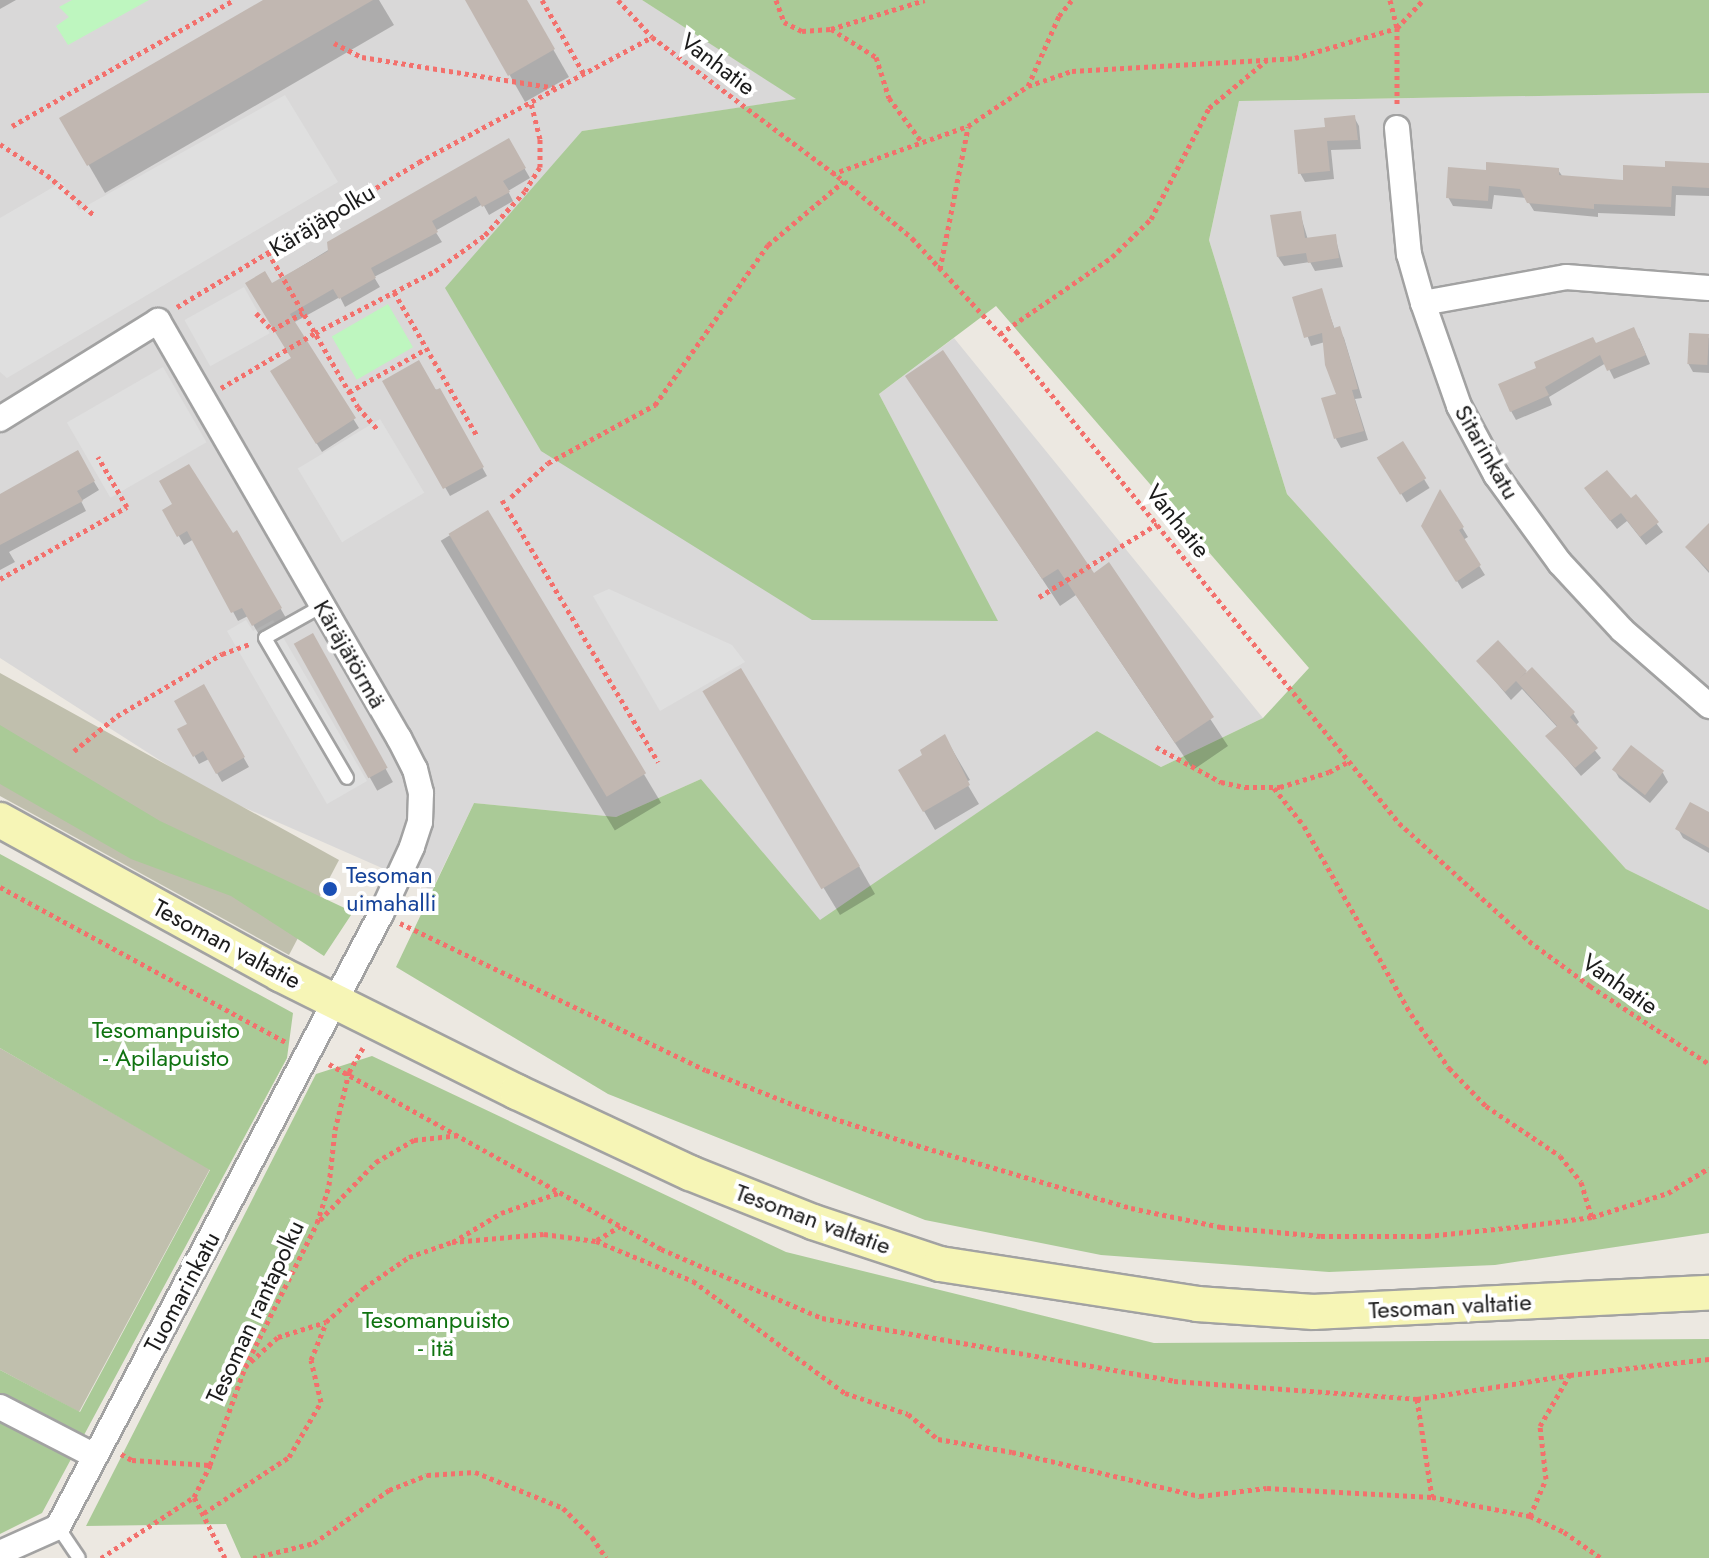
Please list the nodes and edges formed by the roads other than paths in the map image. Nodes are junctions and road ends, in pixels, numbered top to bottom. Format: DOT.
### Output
graph roads {
  1 [pos="1397,128"];
  2 [pos="1709,288"];
  3 [pos="1423,303"];
  4 [pos="3,409"];
  5 [pos="322,606"];
  6 [pos="1709,706"];
  7 [pos="347,778"];
  8 [pos="0,820"];
  9 [pos="336,1001"];
  10 [pos="1709,1293"];
  11 [pos="0,1407"];
  12 [pos="98,1450"];
  13 [pos="58,1527"];
  14 [pos="0,1553"];
  15 [pos="79,1558"];
  1 -- 3 [label="street, Sitarinkatu"];
  2 -- 3 [label="street"];
  3 -- 6 [label="street, Sitarinkatu"];
  4 -- 5 [label="street, Käräjätörmä"];
  5 -- 7 [label="lane"];
  5 -- 9 [label="street, Käräjätörmä"];
  8 -- 9 [label="main road, Tesoman valtatie"];
  9 -- 10 [label="main road, Tesoman valtatie"];
  9 -- 12 [label="street, Tuomarinkatu"];
  11 -- 12 [label="street"];
  12 -- 13 [label="street, Tuomarinkatu"];
  13 -- 14 [label="street"];
  13 -- 15 [label="lane"];
}
